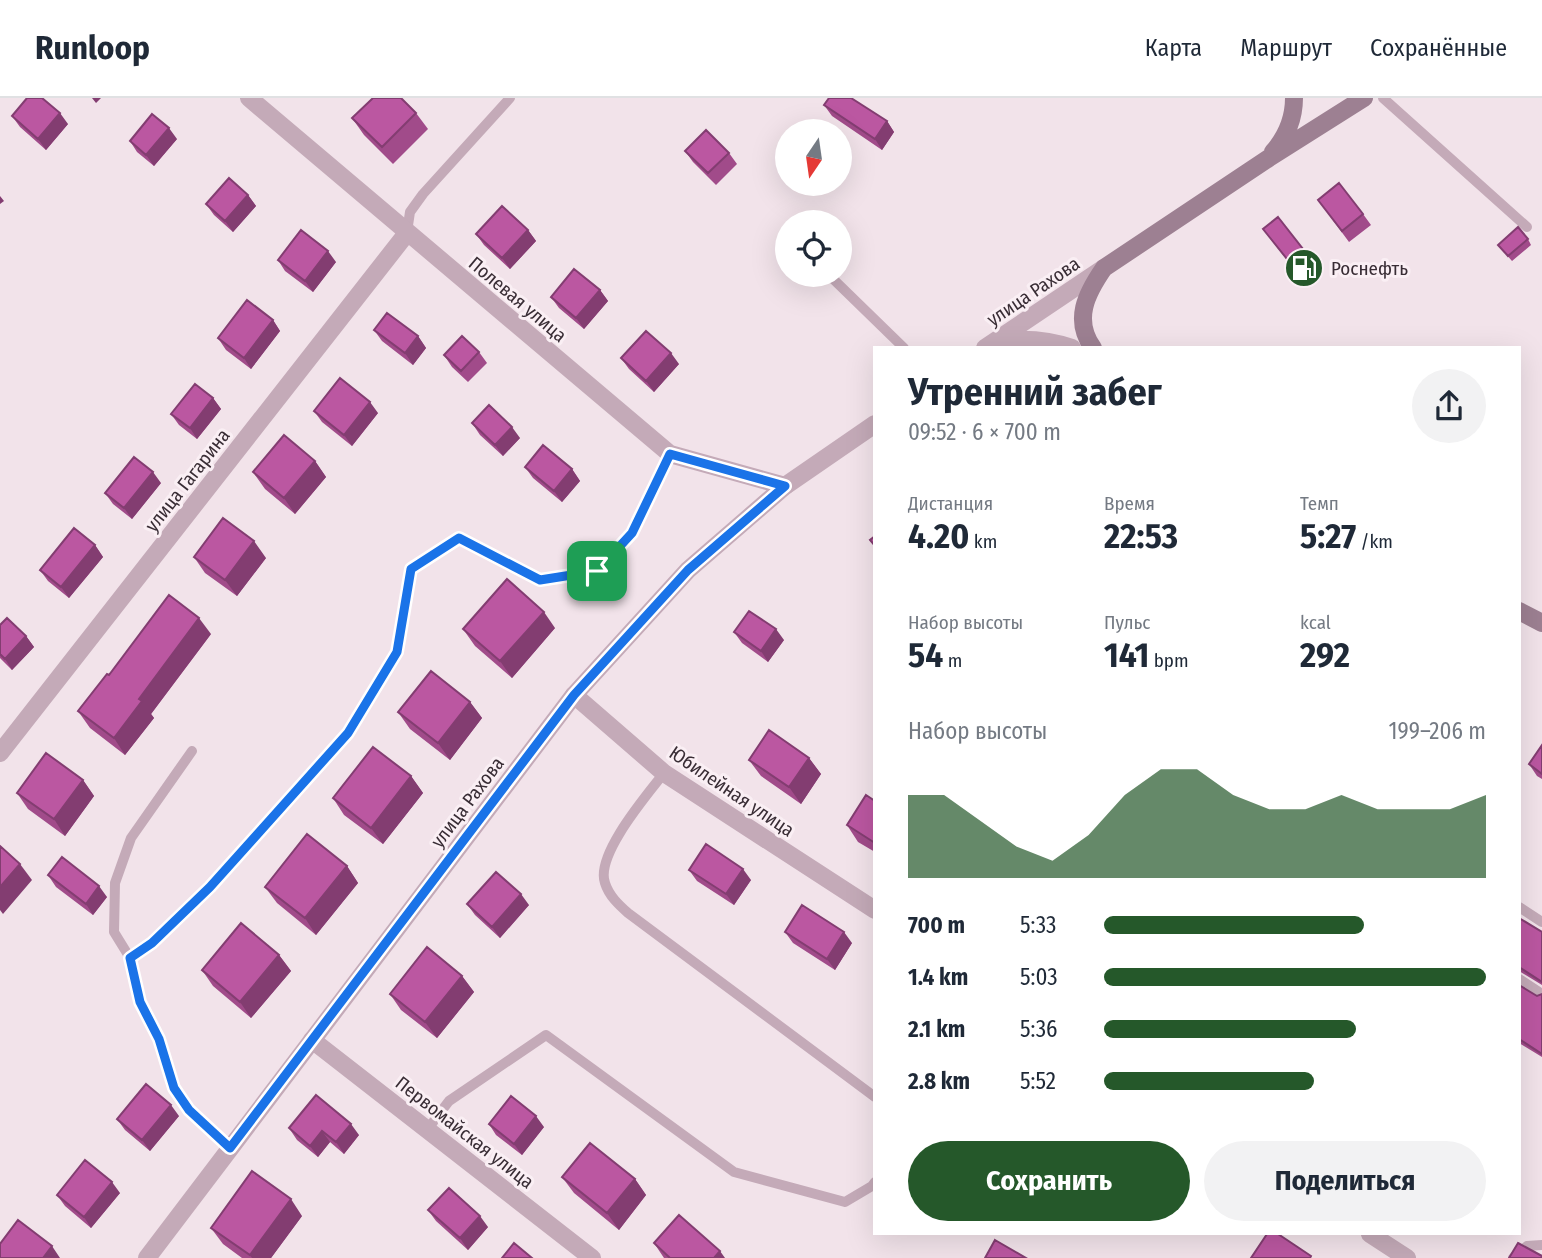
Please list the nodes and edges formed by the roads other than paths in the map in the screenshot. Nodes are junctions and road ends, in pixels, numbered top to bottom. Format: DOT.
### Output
graph roads {
  1 [pos="249,98"];
  2 [pos="510,98"];
  3 [pos="1294,98"];
  4 [pos="1364,98"];
  5 [pos="1382,98"];
  6 [pos="1342,104"];
  7 [pos="1269,158"];
  8 [pos="1527,228"];
  9 [pos="407,233"];
  10 [pos="1104,268"];
  11 [pos="841,287"];
  12 [pos="990,345"];
  13 [pos="902,346"];
  14 [pos="1065,346"];
  15 [pos="1092,346"];
  16 [pos="873,425"];
  17 [pos="670,454"];
  18 [pos="785,486"];
  19 [pos="1521,612"];
  20 [pos="1542,623"];
  21 [pos="574,695"];
  22 [pos="192,751"];
  23 [pos="0,753"];
  24 [pos="664,773"];
  25 [pos="1521,908"];
  26 [pos="873,909"];
  27 [pos="1542,922"];
  28 [pos="130,958"];
  29 [pos="1521,980"];
  30 [pos="1542,994"];
  31 [pos="312,1040"];
  32 [pos="873,1096"];
  33 [pos="427,1129"];
  34 [pos="230,1148"];
  35 [pos="873,1185"];
  36 [pos="1372,1235"];
  37 [pos="1542,1245"];
  38 [pos="147,1258"];
  39 [pos="592,1258"];
  40 [pos="1407,1258"];
  41 [pos="1513,1258"];
  1 -- 9 [label="street, Полевая улица"];
  2 -- 9 [label="lane"];
  3 -- 7 [label="main road"];
  4 -- 6 [label="main road"];
  5 -- 8 [label="lane"];
  6 -- 7 [label="main road"];
  7 -- 10 [label="main road"];
  9 -- 17 [label="street, Полевая улица"];
  9 -- 23 [label="street, улица Гагарина"];
  10 -- 12 [label="street, улица Рахова"];
  10 -- 15 [label="main road"];
  11 -- 13 [label="lane"];
  12 -- 14 [label="street"];
  16 -- 18 [label="street, улица Рахова"];
  17 -- 18 [label="street, Полевая улица"];
  17 -- 28 [label="lane"];
  18 -- 21 [label="street, улица Рахова"];
  19 -- 20 [label="main road"];
  21 -- 24 [label="street, Юбилейная улица"];
  21 -- 31 [label="street, улица Рахова"];
  22 -- 28 [label="lane"];
  24 -- 26 [label="street, Юбилейная улица"];
  24 -- 32 [label="lane"];
  25 -- 27 [label="lane"];
  28 -- 34 [label="lane"];
  29 -- 30 [label="lane"];
  31 -- 33 [label="street, Первомайская улица"];
  31 -- 34 [label="street, улица Рахова"];
  33 -- 35 [label="lane"];
  33 -- 39 [label="street, Первомайская улица"];
  34 -- 38 [label="street, улица Рахова"];
  36 -- 40 [label="street"];
  37 -- 41 [label="lane"];
}
